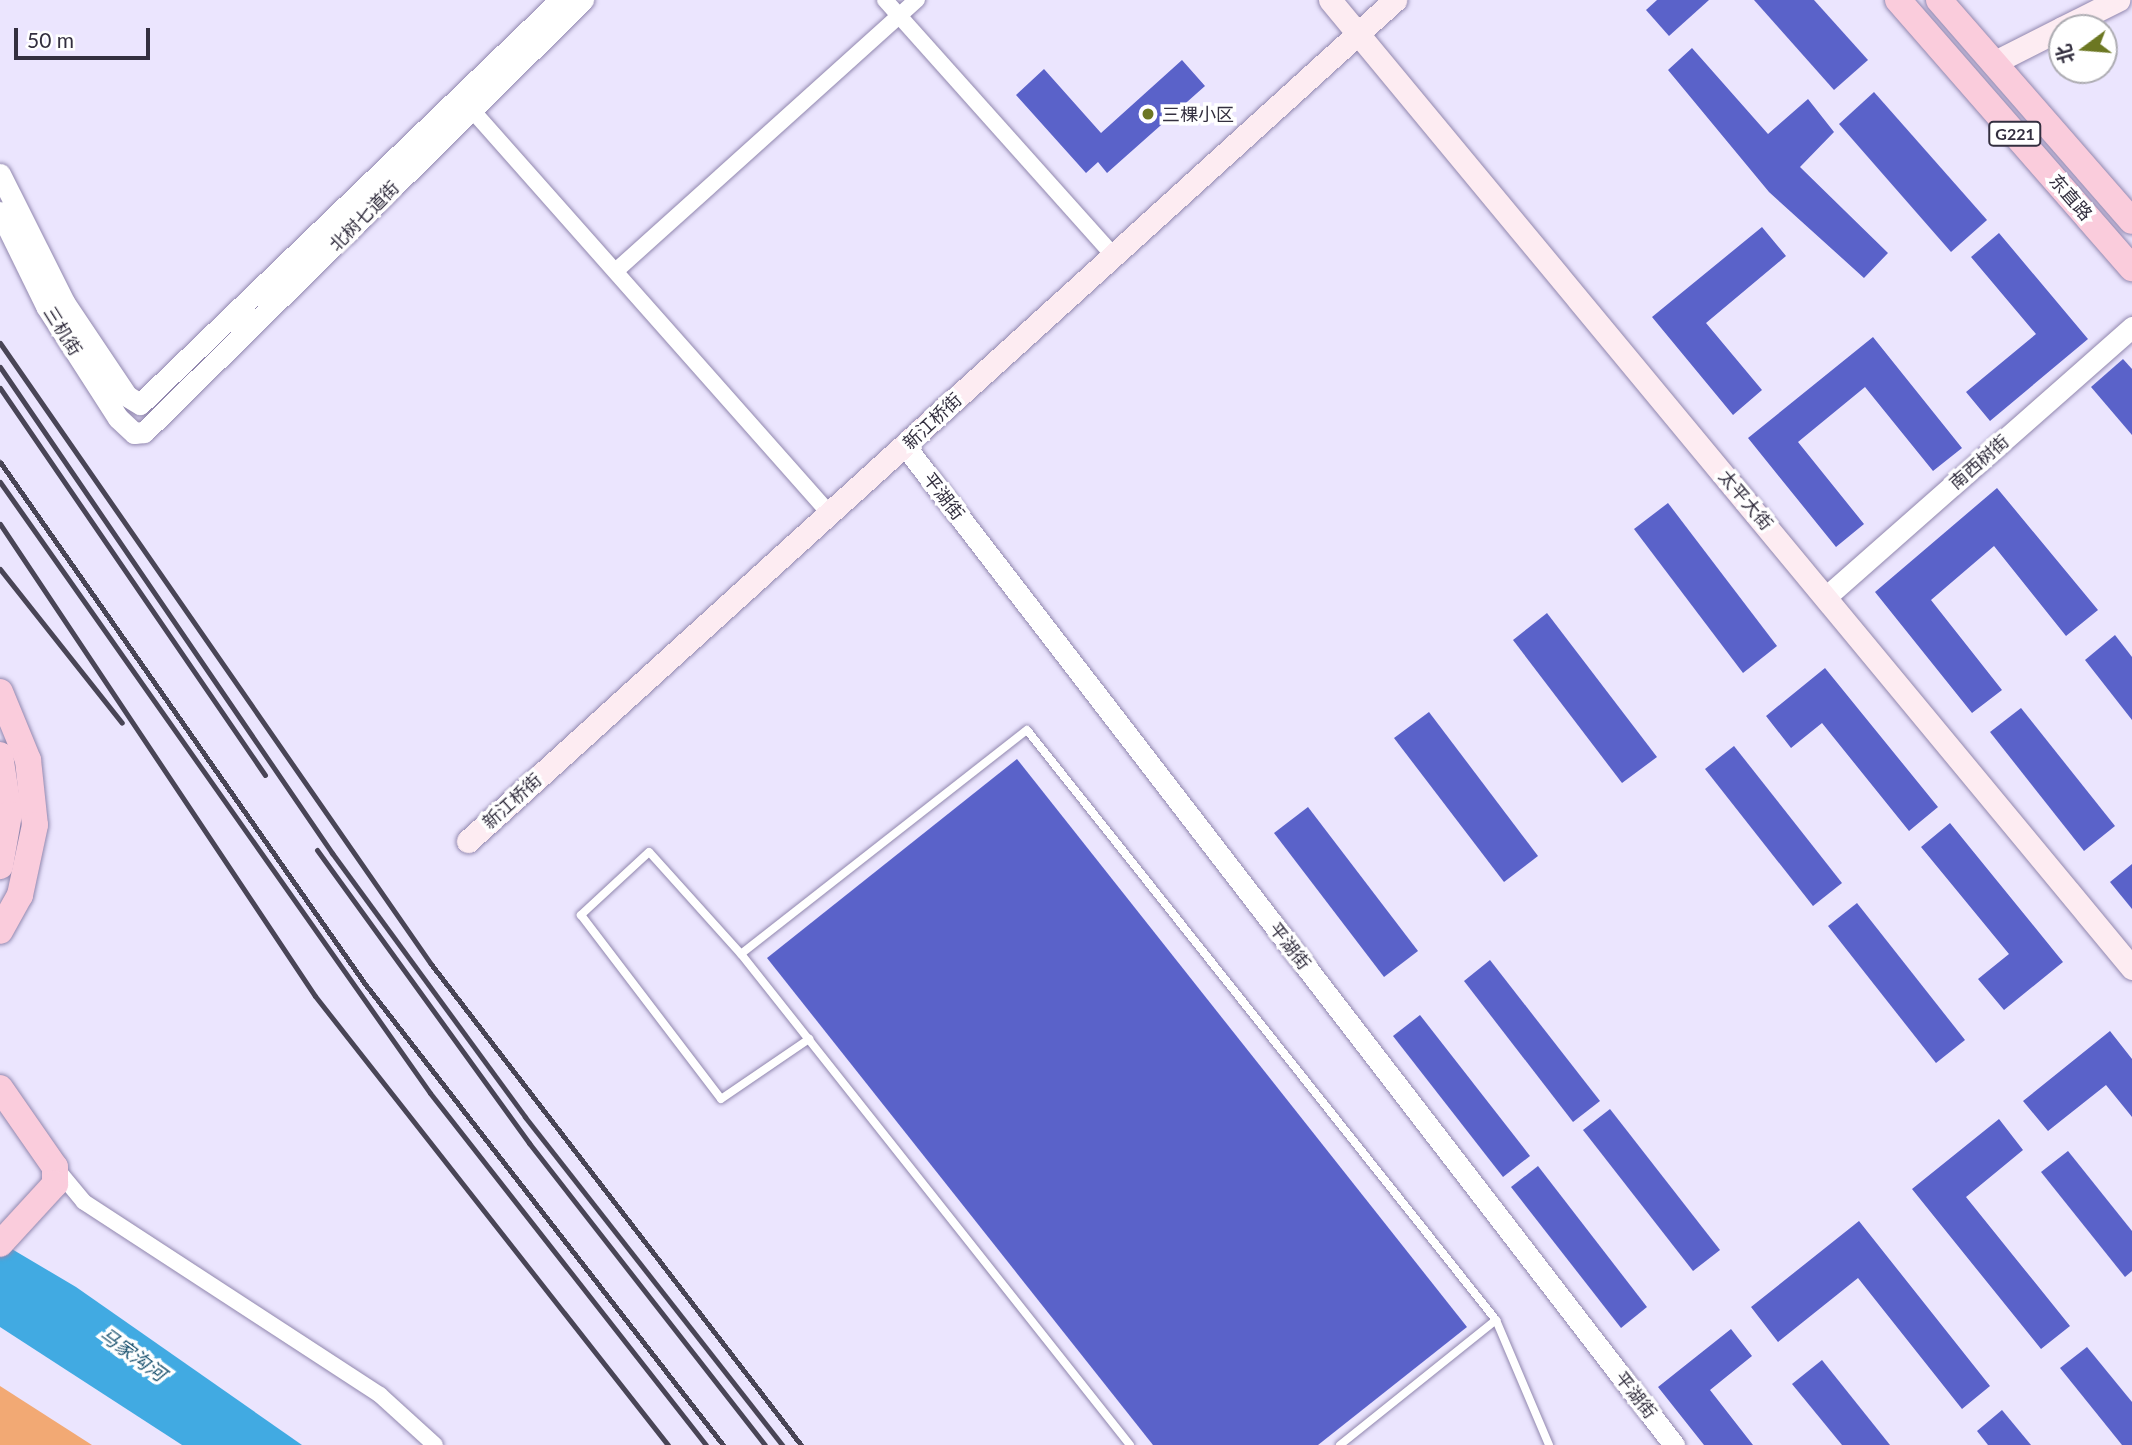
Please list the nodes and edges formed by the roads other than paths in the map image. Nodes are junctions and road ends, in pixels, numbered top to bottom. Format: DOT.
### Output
graph roads {
  1 [pos="560,0"];
  2 [pos="583,0"];
  3 [pos="885,0"];
  4 [pos="917,0"];
  5 [pos="1330,0"];
  6 [pos="1395,0"];
  7 [pos="1898,0"];
  8 [pos="1939,0"];
  9 [pos="2118,0"];
  10 [pos="2090,14"];
  11 [pos="899,15"];
  12 [pos="1356,35"];
  13 [pos="2048,35"];
  14 [pos="1993,62"];
  15 [pos="472,110"];
  16 [pos="0,174"];
  17 [pos="0,212"];
  18 [pos="2132,221"];
  19 [pos="1111,253"];
  20 [pos="618,268"];
  21 [pos="2132,268"];
  22 [pos="2132,327"];
  23 [pos="127,396"];
  24 [pos="144,432"];
  25 [pos="905,446"];
  26 [pos="830,513"];
  27 [pos="1827,596"];
  28 [pos="0,692"];
  29 [pos="0,755"];
  30 [pos="468,841"];
  31 [pos="0,866"];
  32 [pos="0,931"];
  33 [pos="741,954"];
  34 [pos="2132,968"];
  35 [pos="808,1039"];
  36 [pos="3,1099"];
  37 [pos="55,1167"];
  38 [pos="0,1244"];
  39 [pos="1496,1320"];
  40 [pos="435,1445"];
  41 [pos="1130,1445"];
  42 [pos="1340,1445"];
  43 [pos="1549,1445"];
  44 [pos="1674,1445"];
  1 -- 23 [label="street, 北树七道街"];
  2 -- 15 [label="street, 北树七道街"];
  3 -- 11 [label="street"];
  4 -- 11 [label="street"];
  5 -- 12 [label="main road, 太平大街"];
  6 -- 12 [label="main road, 新江桥街"];
  7 -- 21 [label="highway, 东直路 / G221"];
  8 -- 14 [label="highway, 东直路 / G221"];
  9 -- 10 [label="main road"];
  11 -- 19 [label="street"];
  11 -- 20 [label="street"];
  12 -- 19 [label="main road, 新江桥街"];
  12 -- 27 [label="main road, 太平大街"];
  13 -- 14 [label="main road"];
  14 -- 18 [label="highway, 东直路 / G221"];
  15 -- 20 [label="street"];
  15 -- 24 [label="street, 北树七道街"];
  16 -- 23 [label="street, 三机街"];
  17 -- 24 [label="street, 三机街"];
  19 -- 25 [label="main road, 新江桥街"];
  20 -- 26 [label="street"];
  22 -- 27 [label="street, 南西树街"];
  25 -- 26 [label="main road, 新江桥街"];
  25 -- 44 [label="street, 平湖街"];
  26 -- 30 [label="main road, 新江桥街"];
  27 -- 34 [label="main road, 太平大街"];
  28 -- 32 [label="highway"];
  29 -- 31 [label="highway"];
  33 -- 35 [label="lane"];
  33 -- 35 [label="lane"];
  33 -- 39 [label="lane"];
  35 -- 41 [label="lane"];
  36 -- 37 [label="highway"];
  37 -- 38 [label="highway"];
  37 -- 40 [label="street"];
  39 -- 42 [label="lane"];
  39 -- 43 [label="lane"];
}
